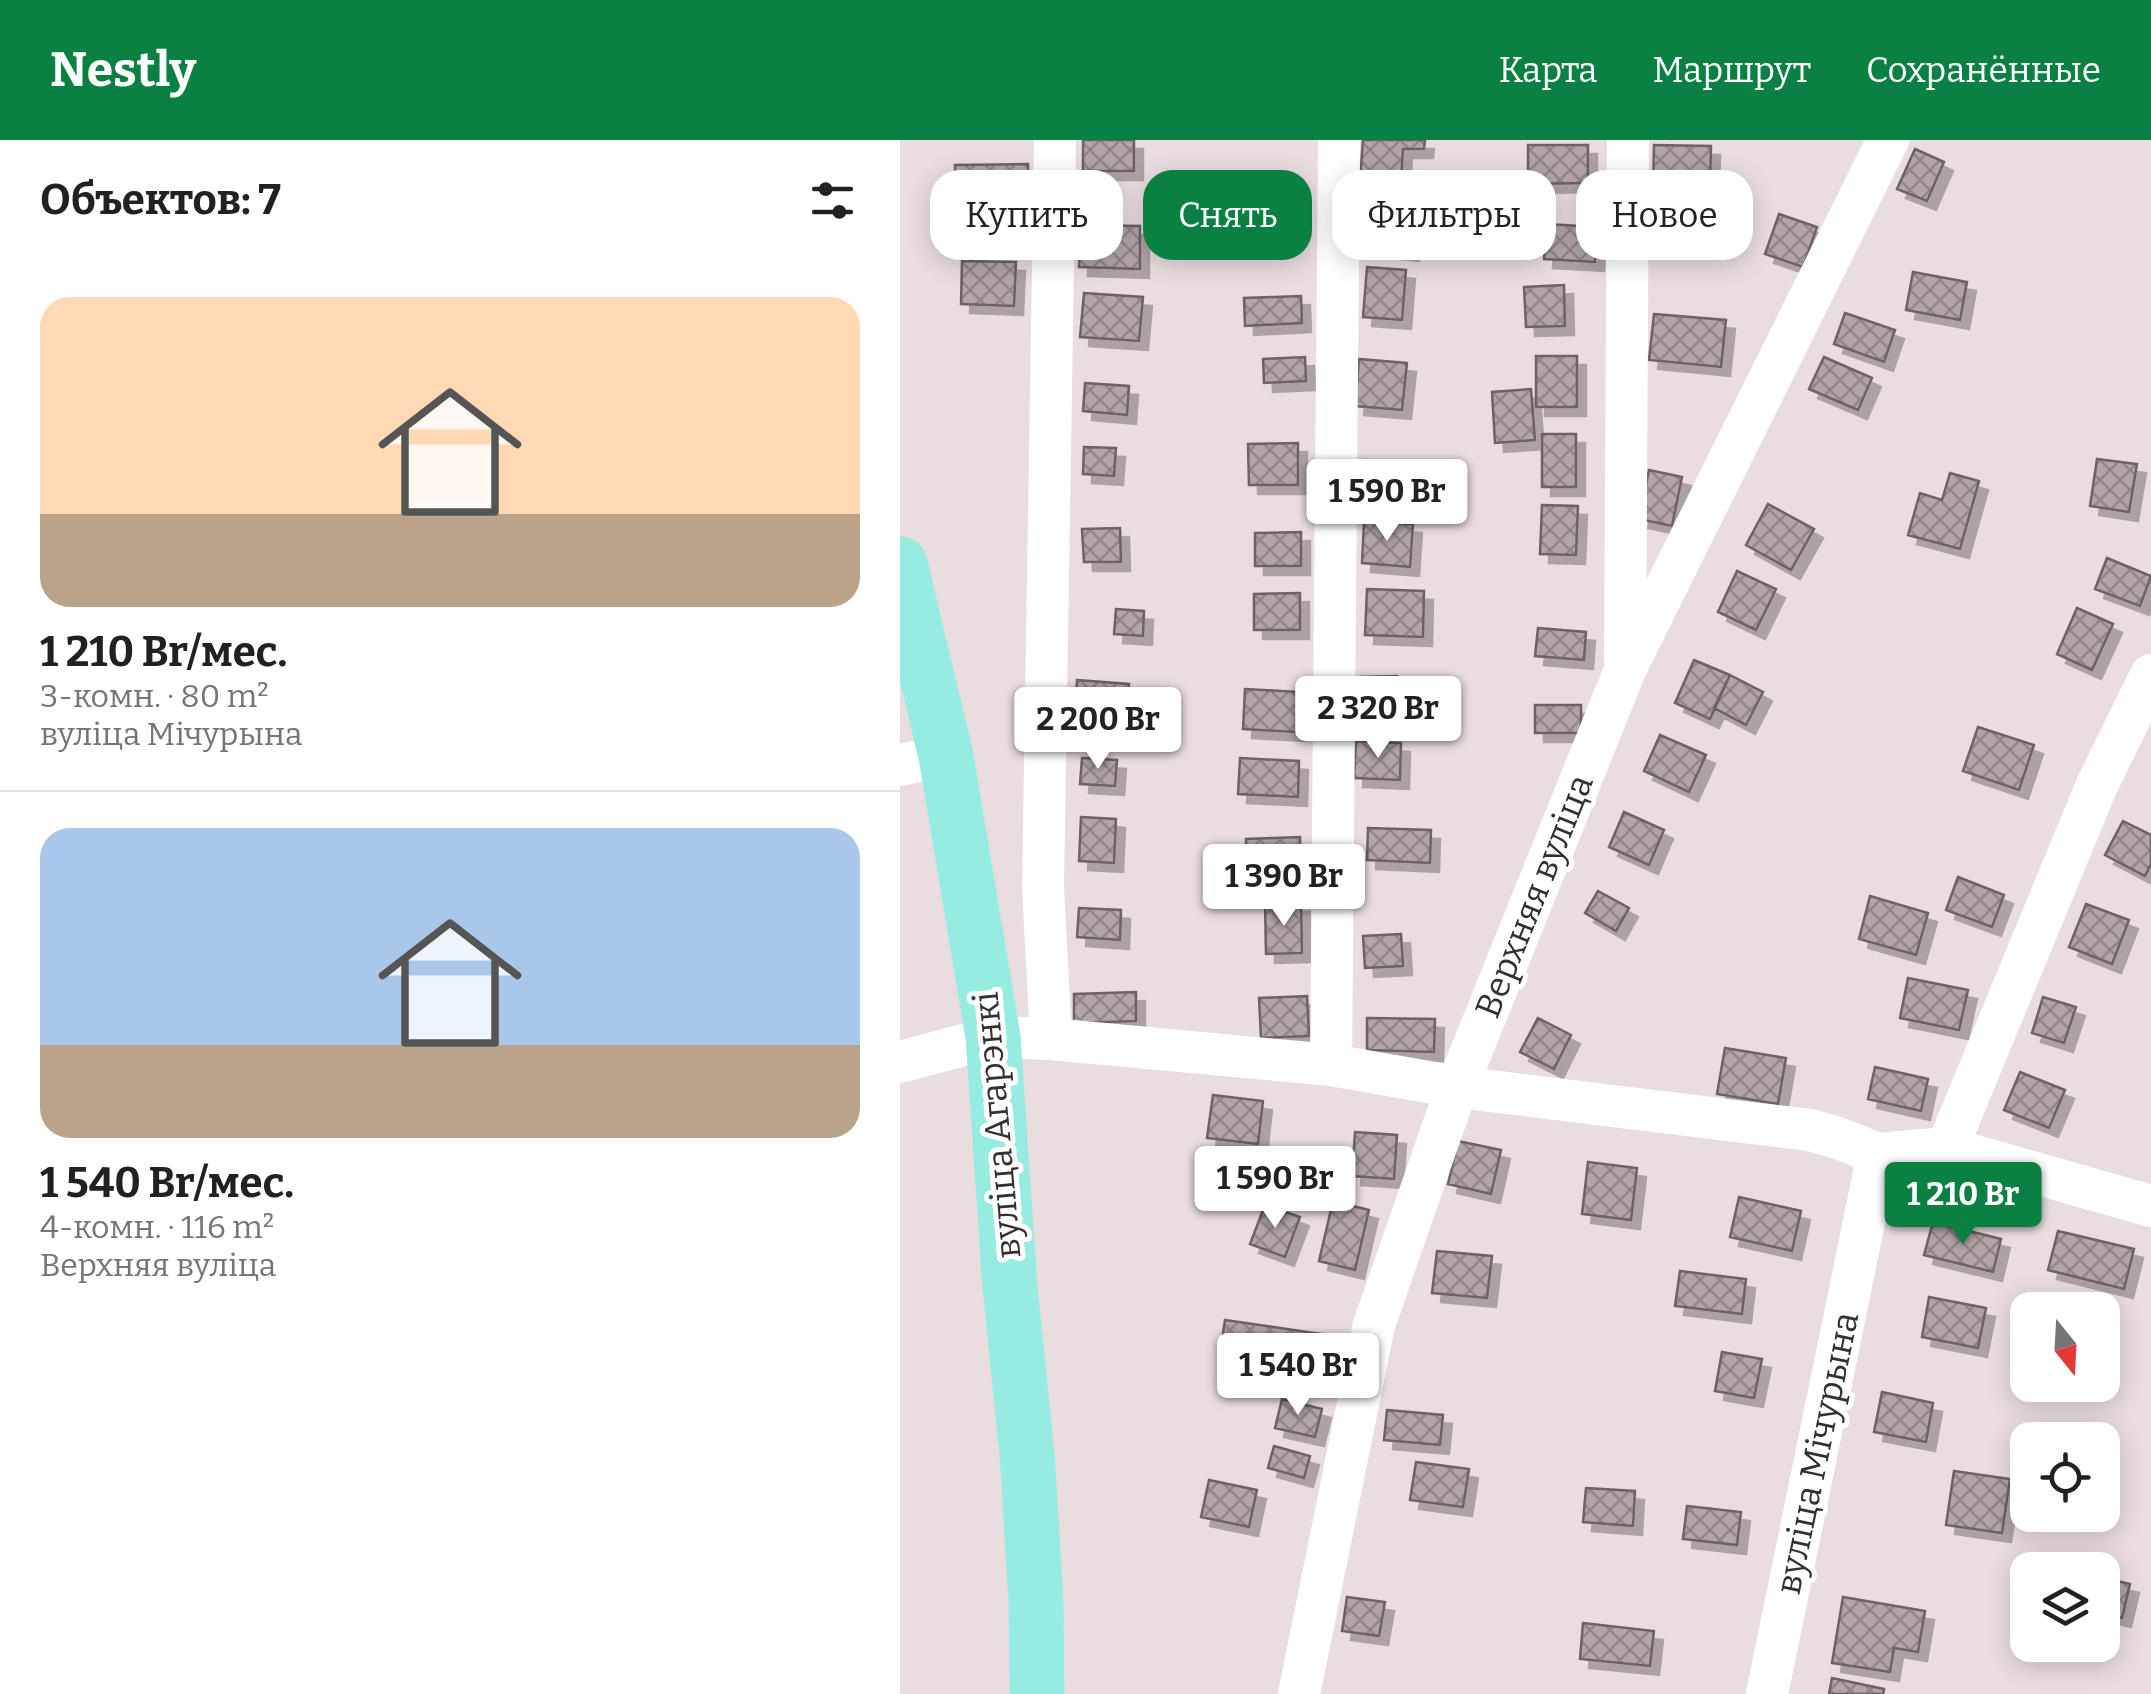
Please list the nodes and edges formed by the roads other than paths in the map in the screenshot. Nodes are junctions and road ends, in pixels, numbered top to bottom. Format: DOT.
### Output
graph roads {
  1 [pos="1055,140"];
  2 [pos="1340,140"];
  3 [pos="1628,140"];
  4 [pos="1888,140"];
  5 [pos="900,564"];
  6 [pos="1625,670"];
  7 [pos="2151,675"];
  8 [pos="923,761"];
  9 [pos="993,1037"];
  10 [pos="1051,1039"];
  11 [pos="900,1062"];
  12 [pos="1331,1065"];
  13 [pos="1457,1087"];
  14 [pos="1947,1148"];
  15 [pos="1878,1154"];
  16 [pos="2151,1206"];
  17 [pos="1037,1694"];
  18 [pos="1299,1694"];
  19 [pos="1767,1694"];
  1 -- 10 [label="street"];
  2 -- 12 [label="street"];
  3 -- 6 [label="street"];
  4 -- 6 [label="street, Верхняя вуліца"];
  5 -- 8 [label="main road, вуліца Агарэнкі"];
  6 -- 13 [label="street, Верхняя вуліца"];
  7 -- 14 [label="street"];
  8 -- 9 [label="main road, вуліца Агарэнкі"];
  9 -- 10 [label="street"];
  9 -- 11 [label="street"];
  9 -- 17 [label="main road, вуліца Агарэнкі"];
  10 -- 12 [label="street"];
  12 -- 13 [label="street"];
  13 -- 15 [label="street"];
  13 -- 18 [label="street, Верхняя вуліца"];
  14 -- 15 [label="street"];
  14 -- 16 [label="street"];
  15 -- 19 [label="street, вуліца Мічурына"];
}
